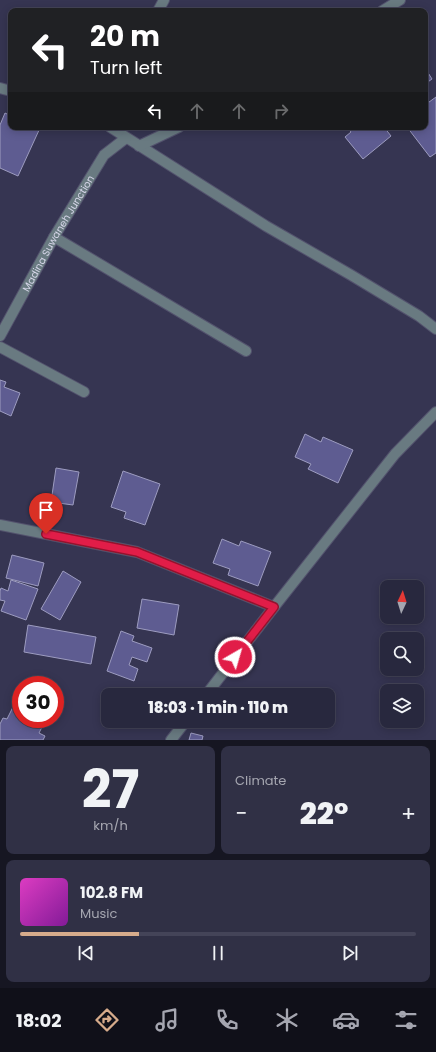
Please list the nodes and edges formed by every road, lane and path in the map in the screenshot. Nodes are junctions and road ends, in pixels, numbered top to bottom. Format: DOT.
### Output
graph roads {
  1 [pos="400,0"];
  2 [pos="387,8"];
  3 [pos="114,130"];
  4 [pos="173,130"];
  5 [pos="126,138"];
  6 [pos="139,146"];
  7 [pos="54,237"];
  8 [pos="436,329"];
  9 [pos="0,336"];
  10 [pos="0,347"];
  11 [pos="246,351"];
  12 [pos="84,392"];
  13 [pos="436,412"];
  14 [pos="0,524"];
  15 [pos="274,607"];
  16 [pos="211,688"];
  17 [pos="180,728"];
  18 [pos="171,740"];
  1 -- 2 [label="street"];
  3 -- 5 [label="street"];
  4 -- 6 [label="street"];
  5 -- 6 [label="street"];
  5 -- 7 [label="street, Madina Suwaneh Junction"];
  6 -- 8 [label="street"];
  7 -- 9 [label="street, Madina Suwaneh Junction"];
  7 -- 11 [label="street"];
  10 -- 12 [label="street"];
  13 -- 15 [label="street"];
  14 -- 15 [label="street"];
  15 -- 16 [label="street"];
  17 -- 18 [label="street"];
}
